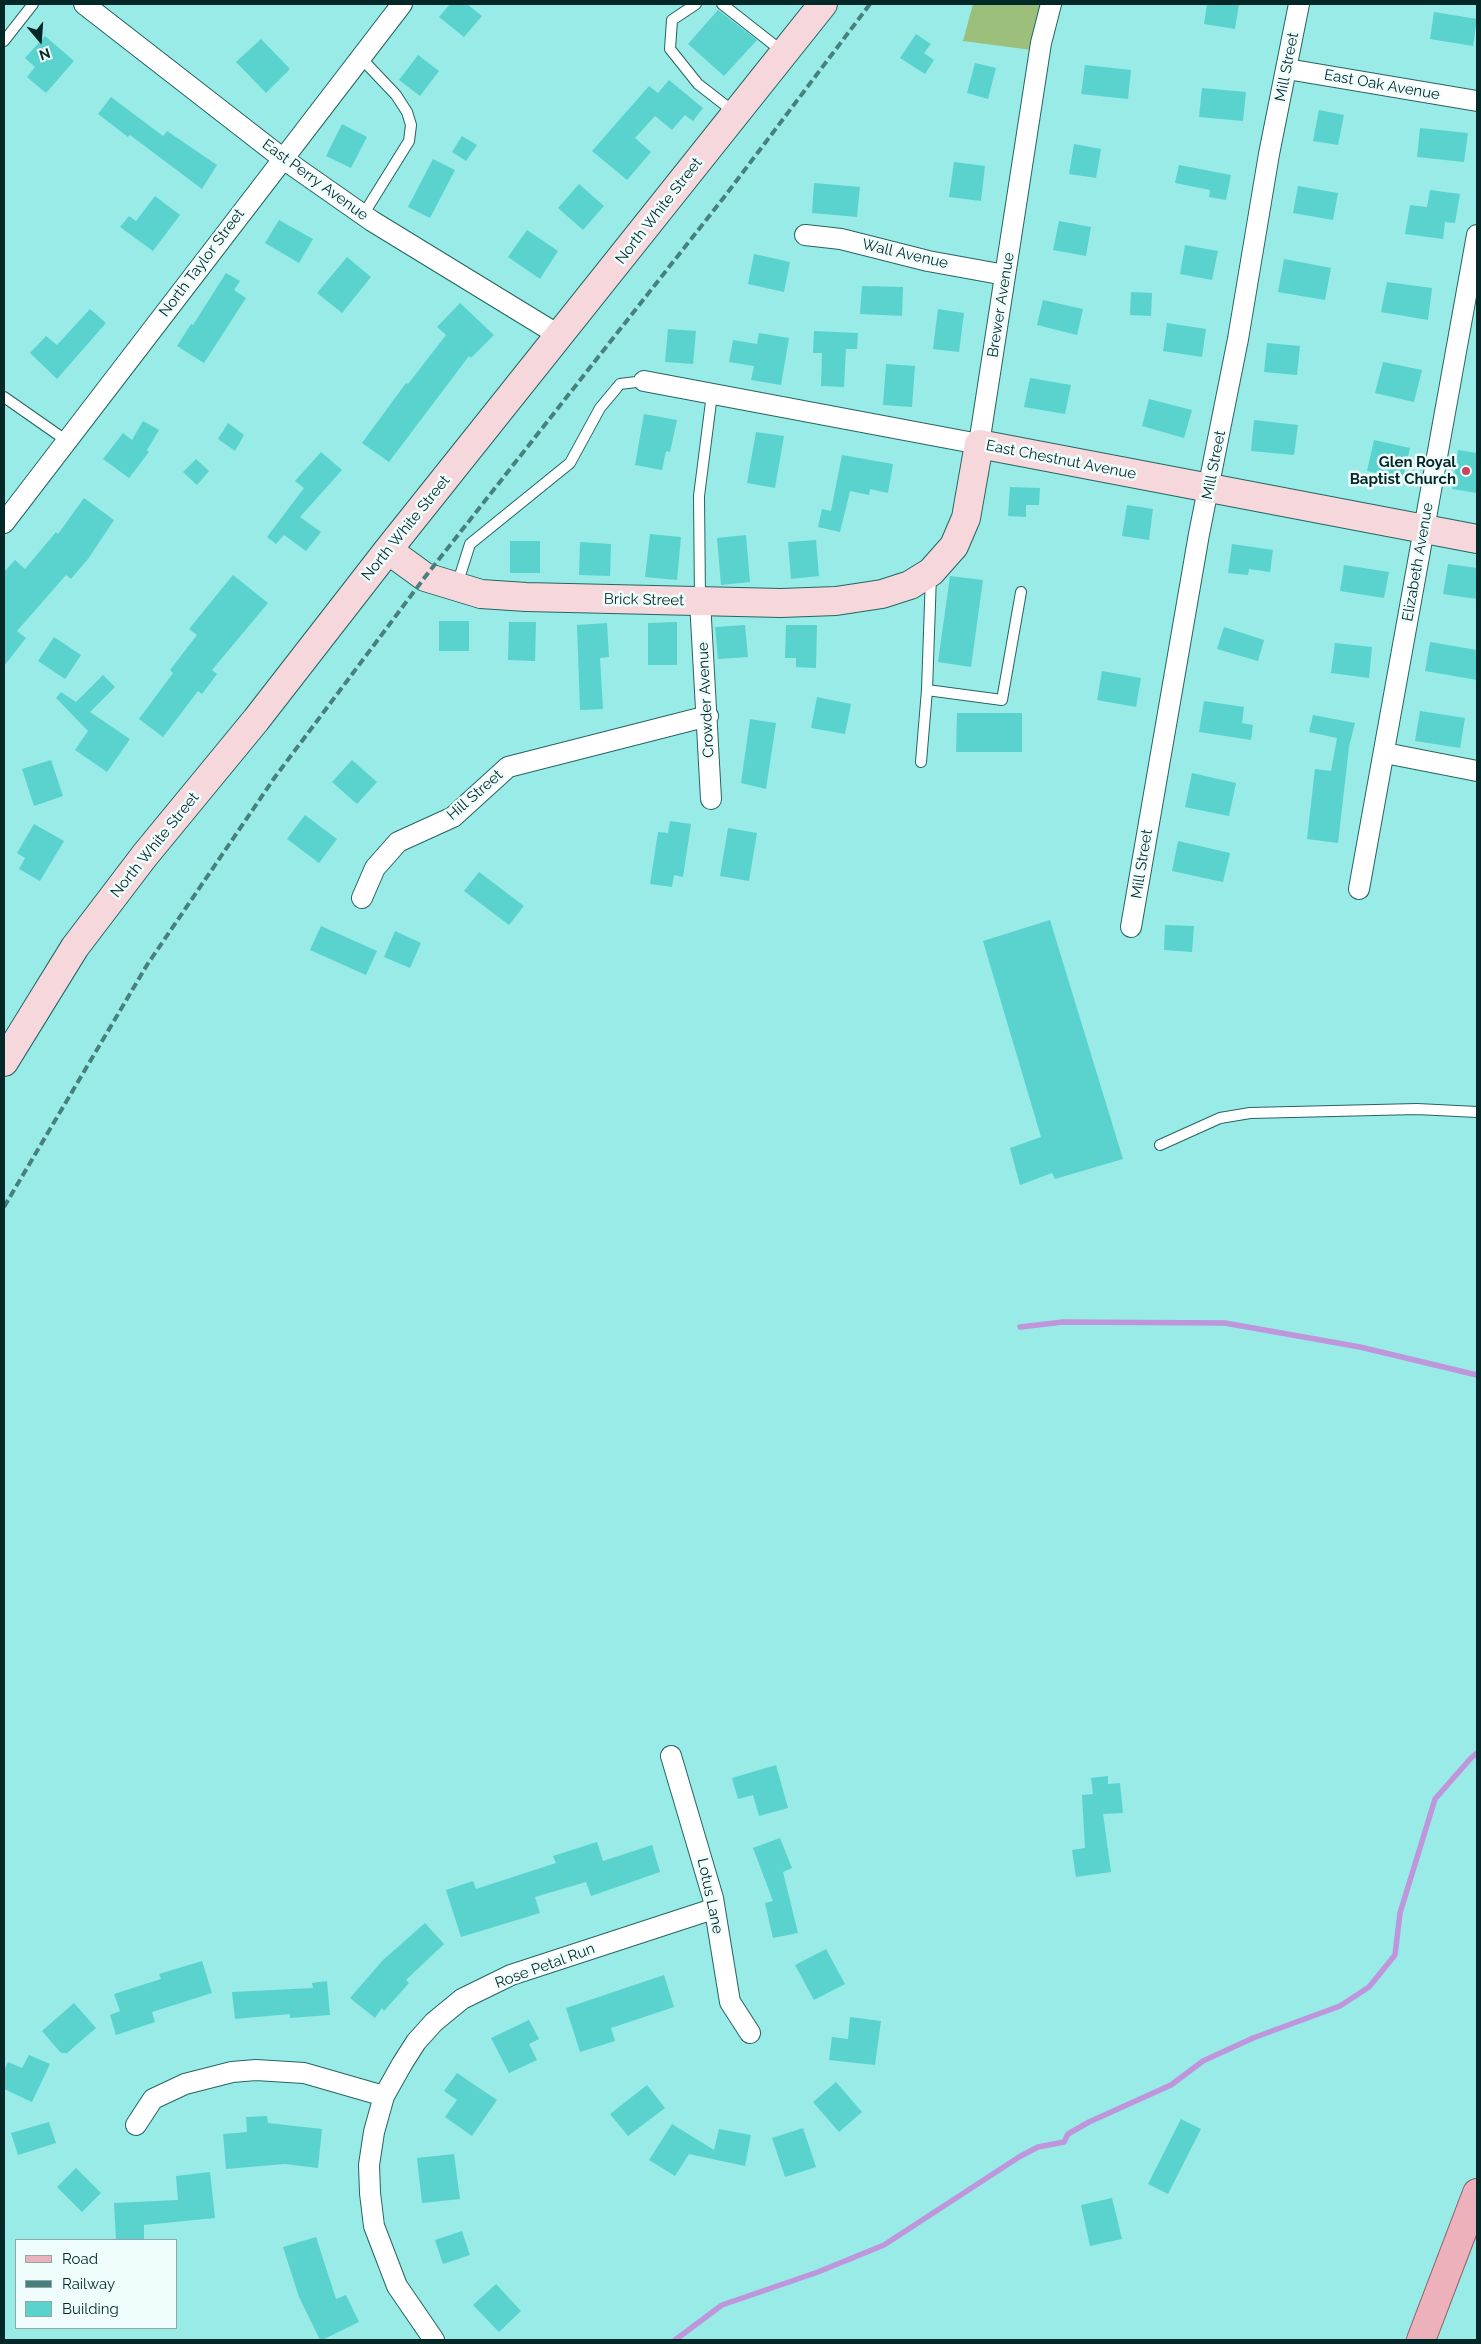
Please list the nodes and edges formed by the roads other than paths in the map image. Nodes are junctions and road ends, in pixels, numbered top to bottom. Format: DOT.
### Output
graph roads {
  1 [pos="33,4"];
  2 [pos="402,4"];
  3 [pos="696,4"];
  4 [pos="722,4"];
  5 [pos="823,4"];
  6 [pos="1052,4"];
  7 [pos="1299,4"];
  8 [pos="96,7"];
  9 [pos="4,41"];
  10 [pos="784,53"];
  11 [pos="360,57"];
  12 [pos="1287,69"];
  13 [pos="1477,101"];
  14 [pos="736,114"];
  15 [pos="282,158"];
  16 [pos="363,215"];
  17 [pos="805,235"];
  18 [pos="1477,235"];
  19 [pos="1005,275"];
  20 [pos="560,336"];
  21 [pos="644,382"];
  22 [pos="712,394"];
  23 [pos="4,398"];
  24 [pos="66,441"];
  25 [pos="979,444"];
  26 [pos="1210,488"];
  27 [pos="4,523"];
  28 [pos="1423,528"];
  29 [pos="1477,539"];
  30 [pos="388,550"];
  31 [pos="920,578"];
  32 [pos="456,588"];
  33 [pos="1021,592"];
  34 [pos="700,601"];
  35 [pos="927,690"];
  36 [pos="708,716"];
  37 [pos="1385,753"];
  38 [pos="921,762"];
  39 [pos="1477,771"];
  40 [pos="711,799"];
  41 [pos="1359,889"];
  42 [pos="362,898"];
  43 [pos="1131,927"];
  44 [pos="4,1062"];
  45 [pos="1477,1112"];
  46 [pos="1160,1145"];
  47 [pos="672,1756"];
  48 [pos="713,1909"];
  49 [pos="750,2033"];
  50 [pos="384,2096"];
  51 [pos="136,2125"];
  52 [pos="1477,2193"];
  53 [pos="434,2340"];
  54 [pos="1421,2340"];
  1 -- 9 [label="lane"];
  2 -- 11 [label="street, North Taylor Street"];
  3 -- 14 [label="lane"];
  4 -- 10 [label="lane"];
  5 -- 10 [label="main road, North White Street"];
  6 -- 19 [label="street, Brewer Avenue"];
  7 -- 12 [label="street, Mill Street"];
  8 -- 15 [label="street, East Perry Avenue"];
  10 -- 14 [label="main road, North White Street"];
  11 -- 15 [label="street, North Taylor Street"];
  11 -- 16 [label="lane"];
  12 -- 13 [label="street, East Oak Avenue"];
  12 -- 26 [label="street, Mill Street"];
  14 -- 20 [label="main road, North White Street"];
  15 -- 16 [label="street, East Perry Avenue"];
  15 -- 24 [label="street, North Taylor Street"];
  16 -- 20 [label="street, East Perry Avenue"];
  17 -- 19 [label="street, Wall Avenue"];
  18 -- 28 [label="street, Elizabeth Avenue"];
  19 -- 25 [label="street, Brewer Avenue"];
  20 -- 30 [label="main road, North White Street"];
  21 -- 22 [label="street, East Chestnut Avenue"];
  21 -- 32 [label="lane"];
  22 -- 25 [label="street, East Chestnut Avenue"];
  22 -- 34 [label="lane"];
  23 -- 24 [label="lane"];
  24 -- 27 [label="street, North Taylor Street"];
  25 -- 26 [label="main road, East Chestnut Avenue"];
  25 -- 31 [label="main road, Brewer Avenue"];
  26 -- 28 [label="main road, East Chestnut Avenue"];
  26 -- 43 [label="street, Mill Street"];
  28 -- 29 [label="main road, East Chestnut Avenue"];
  28 -- 37 [label="street, Elizabeth Avenue"];
  30 -- 32 [label="main road, Brick Street"];
  30 -- 44 [label="main road, North White Street"];
  31 -- 34 [label="main road, Brick Street"];
  31 -- 35 [label="lane"];
  32 -- 34 [label="main road, Brick Street"];
  33 -- 35 [label="lane"];
  34 -- 36 [label="street, Crowder Avenue"];
  35 -- 38 [label="lane"];
  36 -- 40 [label="street, Crowder Avenue"];
  36 -- 42 [label="street, Hill Street"];
  37 -- 39 [label="street"];
  37 -- 41 [label="street, Elizabeth Avenue"];
  45 -- 46 [label="lane"];
  47 -- 48 [label="street, Lotus Lane"];
  48 -- 49 [label="street, Lotus Lane"];
  48 -- 50 [label="street, Rose Petal Run"];
  50 -- 51 [label="street"];
  50 -- 53 [label="street, Rose Petal Run"];
  52 -- 54 [label="main road"];
}
